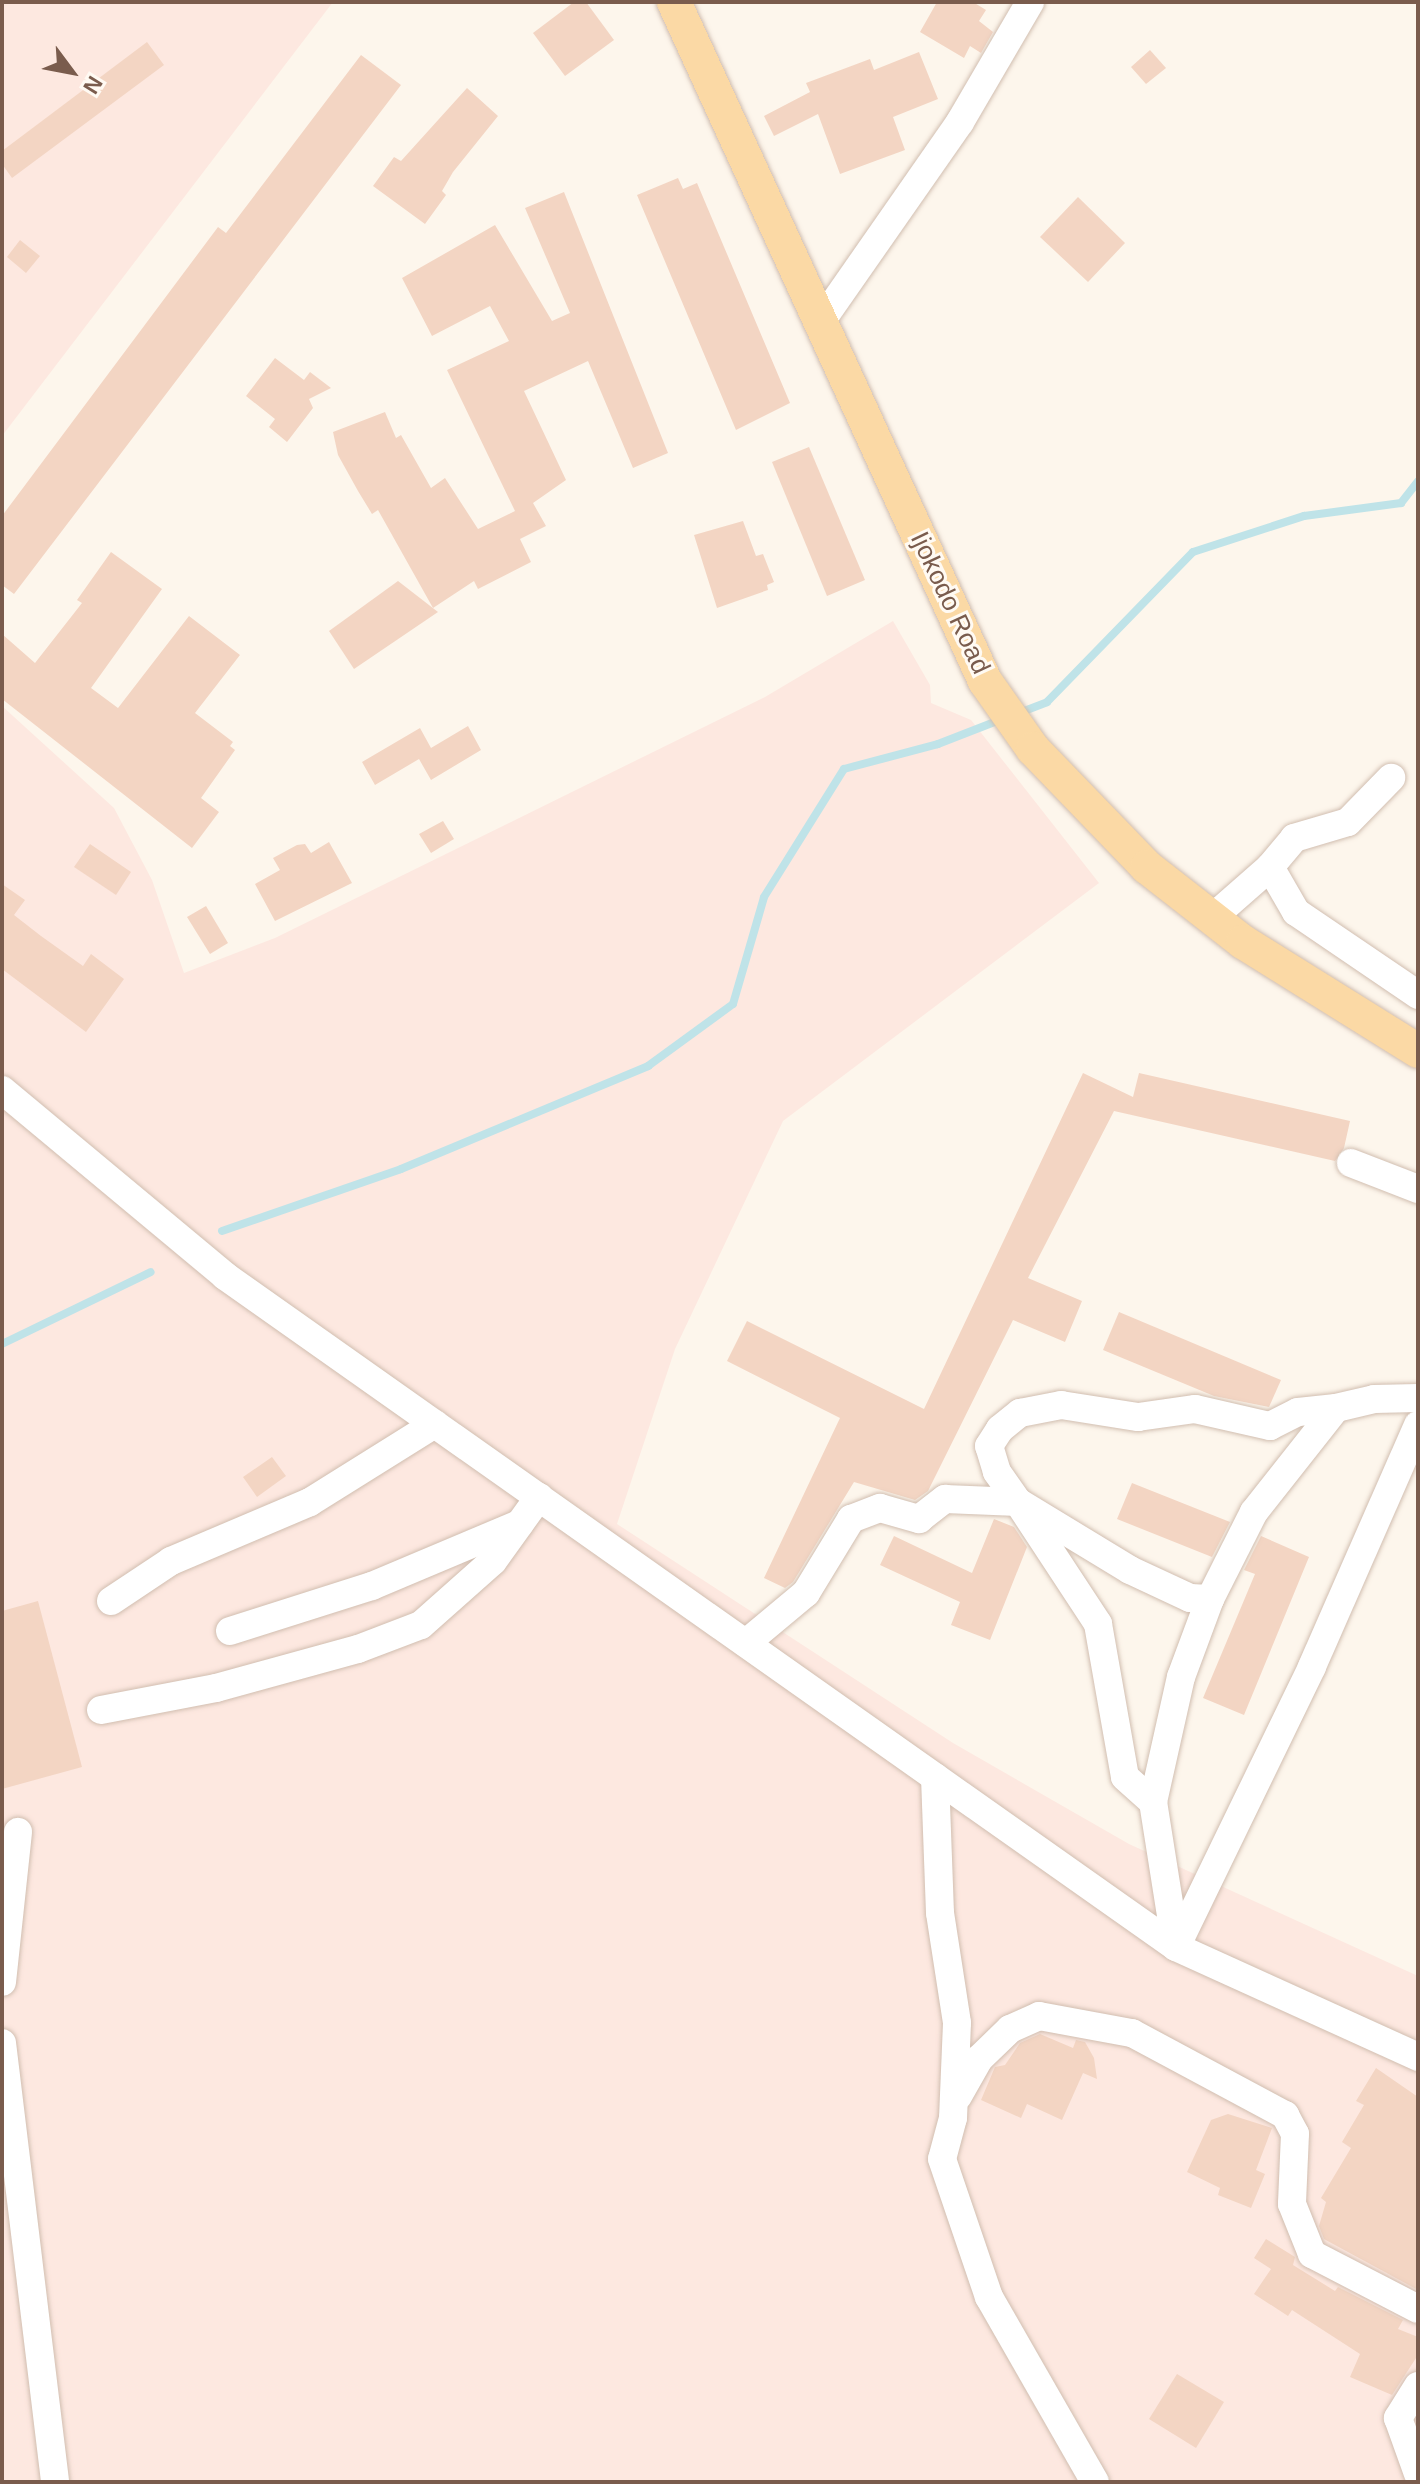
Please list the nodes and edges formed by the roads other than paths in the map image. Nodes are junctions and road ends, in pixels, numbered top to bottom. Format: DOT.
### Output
graph roads {
  1 [pos="674,2"];
  2 [pos="1030,2"];
  3 [pos="822,320"];
  4 [pos="1391,778"];
  5 [pos="1270,867"];
  6 [pos="1212,918"];
  7 [pos="1418,995"];
  8 [pos="1418,1051"];
  9 [pos="2,1090"];
  10 [pos="1351,1163"];
  11 [pos="1418,1189"];
  12 [pos="1418,1398"];
  13 [pos="1336,1408"];
  14 [pos="435,1424"];
  15 [pos="1418,1425"];
  16 [pos="539,1497"];
  17 [pos="1018,1502"];
  18 [pos="520,1524"];
  19 [pos="1210,1599"];
  20 [pos="111,1601"];
  21 [pos="230,1631"];
  22 [pos="746,1643"];
  23 [pos="101,1710"];
  24 [pos="935,1777"];
  25 [pos="1153,1802"];
  26 [pos="18,1832"];
  27 [pos="1176,1947"];
  28 [pos="2,1982"];
  29 [pos="2,2043"];
  30 [pos="1418,2057"];
  31 [pos="955,2103"];
  32 [pos="1418,2309"];
  33 [pos="1418,2386"];
  34 [pos="1418,2474"];
  35 [pos="55,2482"];
  36 [pos="1095,2482"];
  1 -- 3 [label="main road, Ijokodo Road"];
  2 -- 3 [label="street"];
  3 -- 6 [label="main road, Ijokodo Road"];
  4 -- 5 [label="street"];
  5 -- 6 [label="street"];
  5 -- 7 [label="street"];
  6 -- 8 [label="main road, Ijokodo Road"];
  9 -- 14 [label="street"];
  10 -- 11 [label="street"];
  12 -- 13 [label="street"];
  13 -- 17 [label="street"];
  13 -- 19 [label="street"];
  14 -- 16 [label="street"];
  14 -- 20 [label="street"];
  15 -- 27 [label="street"];
  16 -- 18 [label="street"];
  16 -- 22 [label="street"];
  17 -- 19 [label="street"];
  17 -- 22 [label="street"];
  17 -- 25 [label="street"];
  18 -- 21 [label="street"];
  18 -- 23 [label="street"];
  19 -- 25 [label="street"];
  22 -- 24 [label="street"];
  24 -- 27 [label="street"];
  24 -- 31 [label="street"];
  25 -- 27 [label="street"];
  26 -- 28 [label="street"];
  27 -- 30 [label="street"];
  29 -- 35 [label="street"];
  31 -- 32 [label="street"];
  31 -- 36 [label="street"];
  33 -- 34 [label="street"];
}
